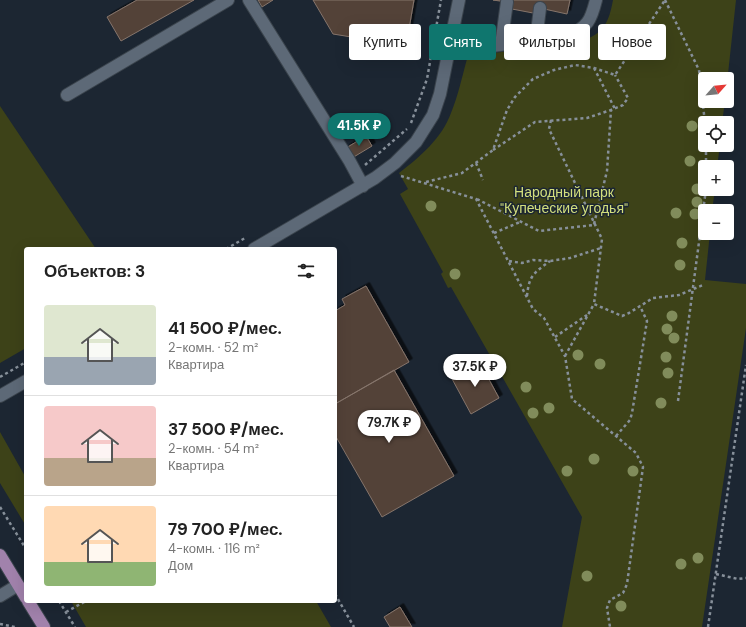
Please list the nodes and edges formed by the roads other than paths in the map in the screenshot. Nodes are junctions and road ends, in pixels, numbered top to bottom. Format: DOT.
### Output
graph roads {
  1 [pos="228,0"];
  2 [pos="250,0"];
  3 [pos="459,0"];
  4 [pos="596,0"];
  5 [pos="507,2"];
  6 [pos="540,8"];
  7 [pos="454,24"];
  8 [pos="538,24"];
  9 [pos="587,24"];
  10 [pos="501,45"];
  11 [pos="504,45"];
  12 [pos="496,46"];
  13 [pos="446,60"];
  14 [pos="67,95"];
  15 [pos="363,186"];
  16 [pos="257,247"];
  17 [pos="24,382"];
  18 [pos="0,396"];
  19 [pos="0,555"];
  20 [pos="18,585"];
  21 [pos="24,595"];
  22 [pos="0,596"];
  23 [pos="29,603"];
  24 [pos="44,627"];
  1 -- 14 [label="street"];
  2 -- 15 [label="street"];
  3 -- 7 [label="street"];
  4 -- 9 [label="street"];
  5 -- 10 [label="street"];
  6 -- 8 [label="street"];
  10 -- 11 [label="street"];
  10 -- 12 [label="street"];
  13 -- 15 [label="street"];
  15 -- 16 [label="street"];
  17 -- 18 [label="street"];
  19 -- 20 [label="main road"];
  20 -- 21 [label="main road"];
  20 -- 22 [label="street"];
  23 -- 24 [label="main road"];
}
